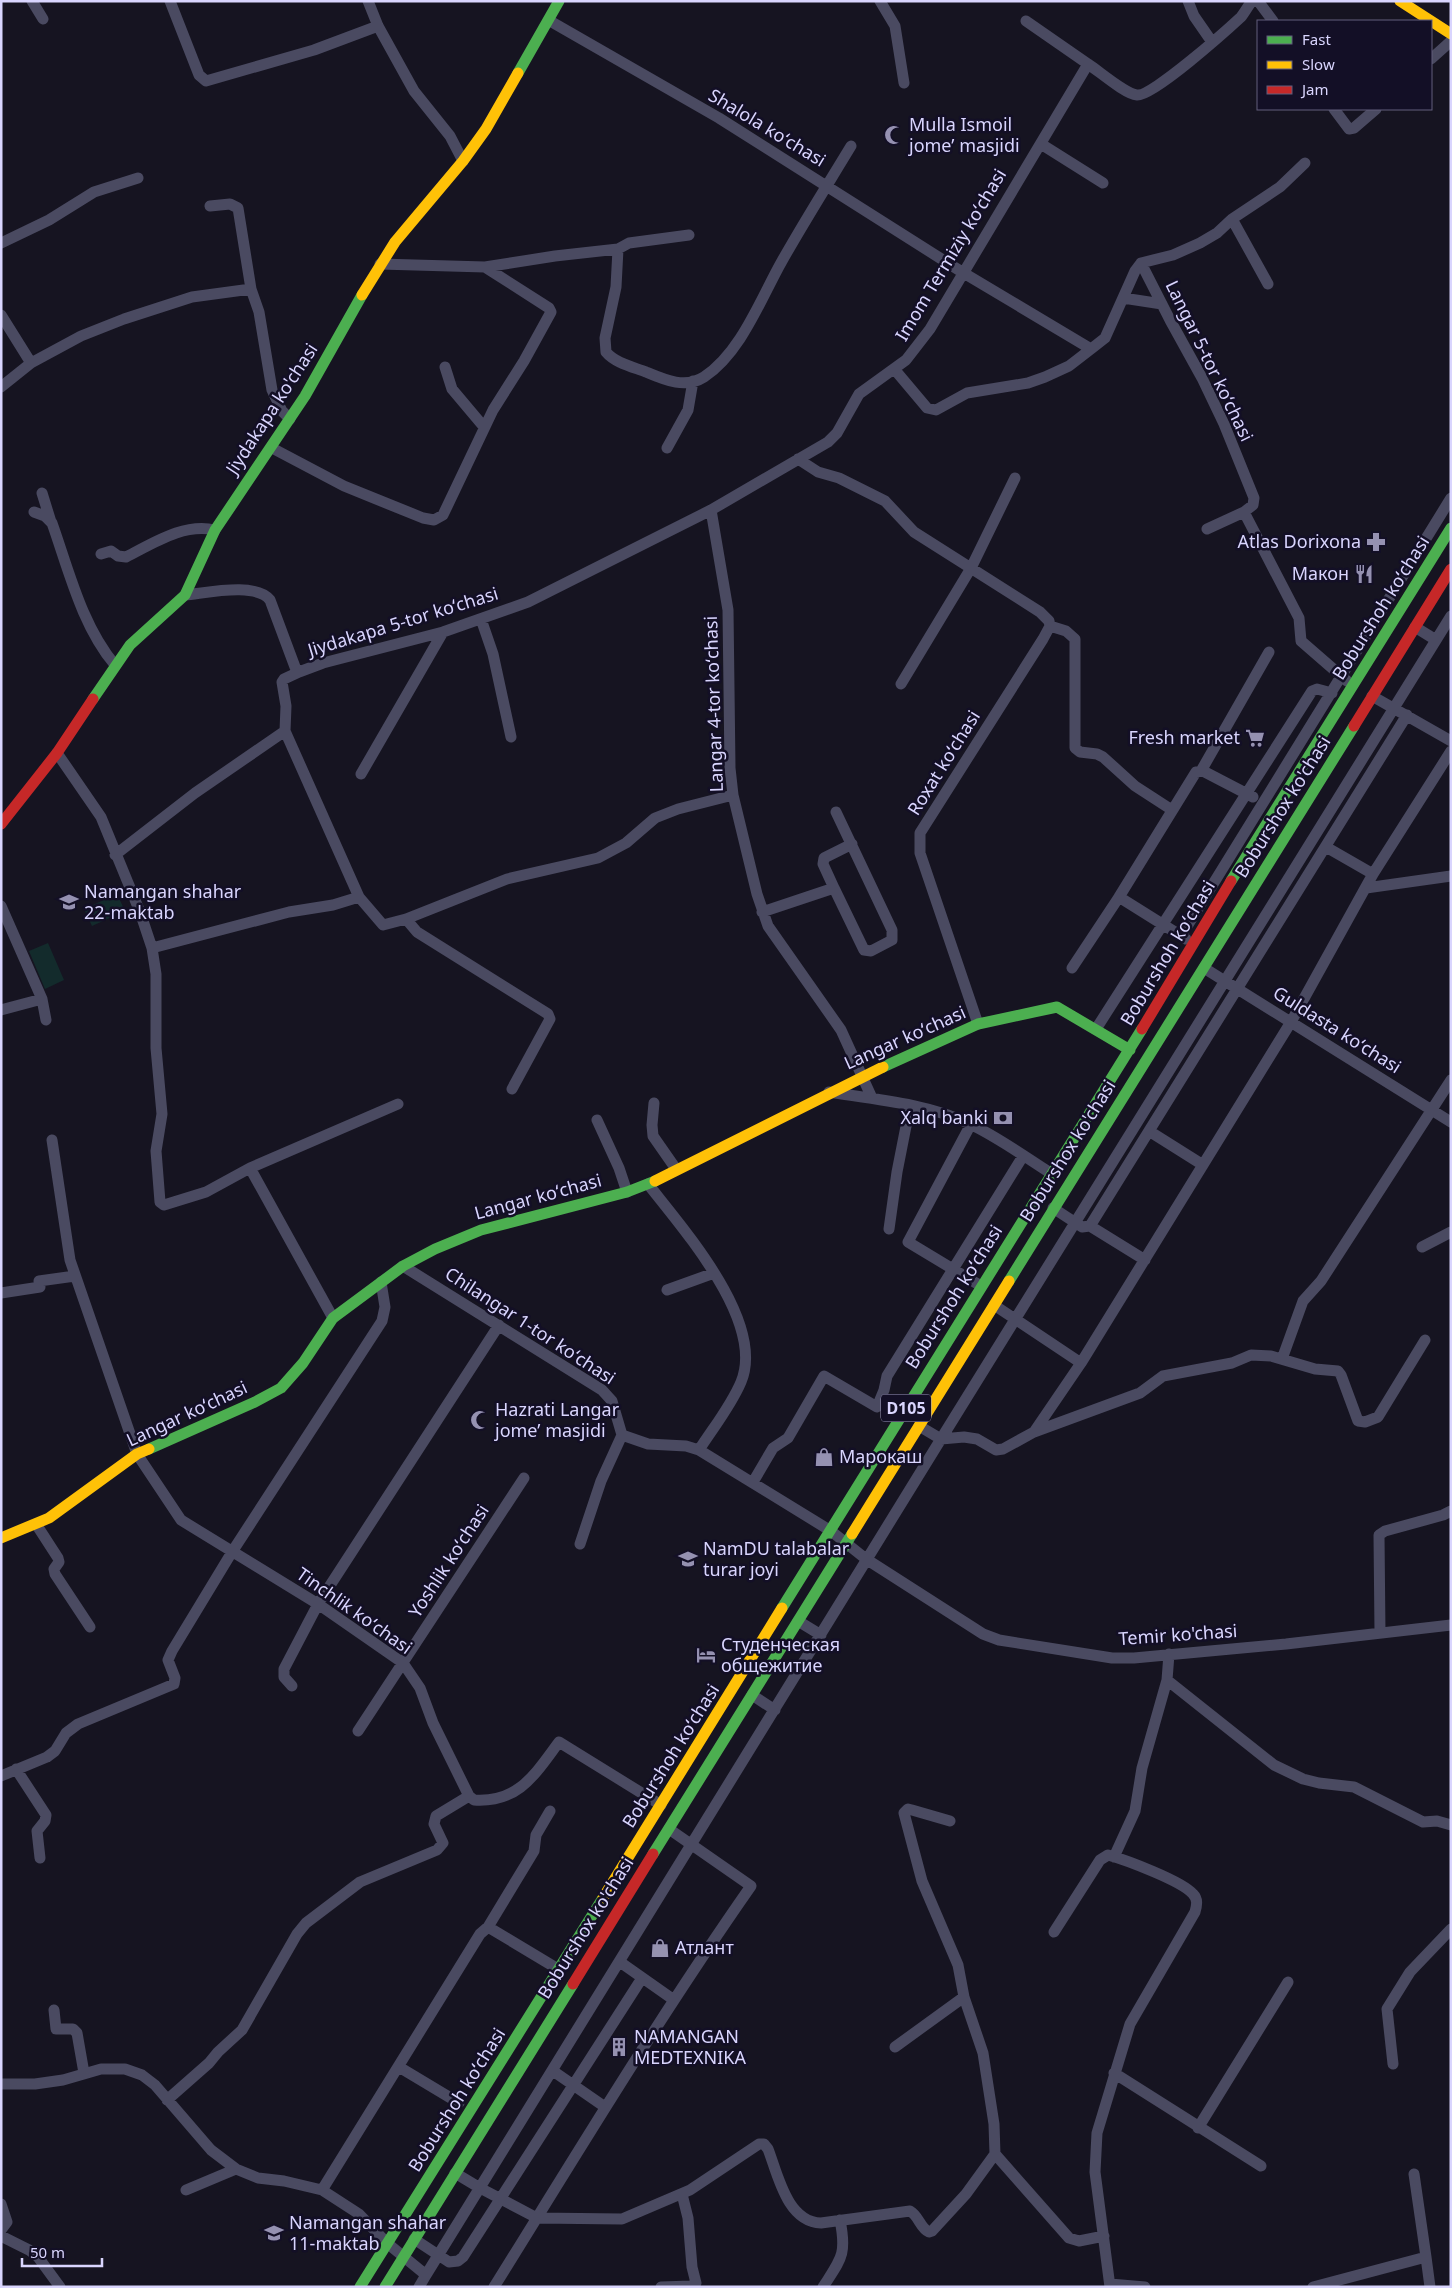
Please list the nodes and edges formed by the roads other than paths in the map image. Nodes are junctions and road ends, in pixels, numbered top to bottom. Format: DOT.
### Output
graph roads {
  1 [pos="32,1"];
  2 [pos="170,1"];
  3 [pos="368,1"];
  4 [pos="559,1"];
  5 [pos="880,1"];
  6 [pos="1188,1"];
  7 [pos="1252,1"];
  8 [pos="1258,1"];
  9 [pos="1400,1"];
  10 [pos="43,19"];
  11 [pos="1272,20"];
  12 [pos="1429,20"];
  13 [pos="550,21"];
  14 [pos="1026,21"];
  15 [pos="1432,22"];
  16 [pos="378,26"];
  17 [pos="1451,34"];
  18 [pos="1451,41"];
  19 [pos="1212,42"];
  20 [pos="1432,58"];
  21 [pos="1088,64"];
  22 [pos="904,83"];
  23 [pos="1335,110"];
  24 [pos="1375,110"];
  25 [pos="1041,144"];
  26 [pos="851,146"];
  27 [pos="463,161"];
  28 [pos="1305,163"];
  29 [pos="138,178"];
  30 [pos="1103,183"];
  31 [pos="828,185"];
  32 [pos="210,206"];
  33 [pos="1232,219"];
  34 [pos="689,235"];
  35 [pos="1,243"];
  36 [pos="618,249"];
  37 [pos="1141,263"];
  38 [pos="380,264"];
  39 [pos="485,267"];
  40 [pos="962,272"];
  41 [pos="1268,284"];
  42 [pos="250,289"];
  43 [pos="1123,298"];
  44 [pos="1162,304"];
  45 [pos="1,315"];
  46 [pos="1091,349"];
  47 [pos="31,363"];
  48 [pos="445,367"];
  49 [pos="894,370"];
  50 [pos="693,382"];
  51 [pos="1,387"];
  52 [pos="290,419"];
  53 [pos="484,427"];
  54 [pos="272,448"];
  55 [pos="667,448"];
  56 [pos="798,460"];
  57 [pos="1015,478"];
  58 [pos="42,493"];
  59 [pos="1451,498"];
  60 [pos="711,510"];
  61 [pos="34,512"];
  62 [pos="1244,512"];
  63 [pos="52,524"];
  64 [pos="1451,528"];
  65 [pos="1207,529"];
  66 [pos="216,530"];
  67 [pos="101,554"];
  68 [pos="971,568"];
  69 [pos="1451,569"];
  70 [pos="185,595"];
  71 [pos="1451,616"];
  72 [pos="481,619"];
  73 [pos="1050,626"];
  74 [pos="1415,628"];
  75 [pos="443,632"];
  76 [pos="1436,640"];
  77 [pos="1269,652"];
  78 [pos="115,665"];
  79 [pos="299,672"];
  80 [pos="1342,676"];
  81 [pos="902,684"];
  82 [pos="1353,686"];
  83 [pos="1332,692"];
  84 [pos="1372,696"];
  85 [pos="1394,708"];
  86 [pos="1407,716"];
  87 [pos="285,731"];
  88 [pos="511,737"];
  89 [pos="1451,741"];
  90 [pos="1275,751"];
  91 [pos="1451,751"];
  92 [pos="57,753"];
  93 [pos="1290,760"];
  94 [pos="1302,767"];
  95 [pos="1200,771"];
  96 [pos="361,774"];
  97 [pos="1248,794"];
  98 [pos="733,795"];
  99 [pos="1263,802"];
  100 [pos="1172,810"];
  101 [pos="1275,810"];
  102 [pos="836,812"];
  103 [pos="3,819"];
  104 [pos="852,844"];
  105 [pos="1326,847"];
  106 [pos="115,855"];
  107 [pos="1373,874"];
  108 [pos="1451,876"];
  109 [pos="834,888"];
  110 [pos="1366,888"];
  111 [pos="359,896"];
  112 [pos="1120,897"];
  113 [pos="1,906"];
  114 [pos="762,912"];
  115 [pos="406,919"];
  116 [pos="1163,925"];
  117 [pos="1181,936"];
  118 [pos="1194,944"];
  119 [pos="152,948"];
  120 [pos="1072,968"];
  121 [pos="1204,968"];
  122 [pos="1225,981"];
  123 [pos="1237,989"];
  124 [pos="42,999"];
  125 [pos="1,1010"];
  126 [pos="46,1020"];
  127 [pos="1291,1022"];
  128 [pos="978,1024"];
  129 [pos="1096,1029"];
  130 [pos="1130,1050"];
  131 [pos="863,1076"];
  132 [pos="1451,1080"];
  133 [pos="512,1089"];
  134 [pos="829,1092"];
  135 [pos="872,1098"];
  136 [pos="654,1103"];
  137 [pos="398,1104"];
  138 [pos="910,1106"];
  139 [pos="1431,1110"];
  140 [pos="597,1120"];
  141 [pos="1451,1122"];
  142 [pos="971,1124"];
  143 [pos="1149,1132"];
  144 [pos="52,1140"];
  145 [pos="1023,1156"];
  146 [pos="1203,1165"];
  147 [pos="250,1168"];
  148 [pos="676,1169"];
  149 [pos="1052,1174"];
  150 [pos="648,1184"];
  151 [pos="627,1192"];
  152 [pos="1054,1208"];
  153 [pos="1075,1222"];
  154 [pos="1090,1226"];
  155 [pos="889,1229"];
  156 [pos="1451,1232"];
  157 [pos="1422,1247"];
  158 [pos="1144,1260"];
  159 [pos="403,1266"];
  160 [pos="952,1269"];
  161 [pos="714,1274"];
  162 [pos="75,1276"];
  163 [pos="381,1282"];
  164 [pos="981,1286"];
  165 [pos="667,1290"];
  166 [pos="1,1293"];
  167 [pos="994,1305"];
  168 [pos="333,1318"];
  169 [pos="1015,1319"];
  170 [pos="499,1325"];
  171 [pos="1425,1340"];
  172 [pos="1282,1359"];
  173 [pos="1081,1363"];
  174 [pos="919,1426"];
  175 [pos="1034,1432"];
  176 [pos="622,1435"];
  177 [pos="941,1439"];
  178 [pos="699,1450"];
  179 [pos="137,1454"];
  180 [pos="524,1478"];
  181 [pos="753,1482"];
  182 [pos="1451,1511"];
  183 [pos="36,1524"];
  184 [pos="831,1531"];
  185 [pos="1,1538"];
  186 [pos="580,1544"];
  187 [pos="846,1544"];
  188 [pos="232,1552"];
  189 [pos="866,1559"];
  190 [pos="318,1604"];
  191 [pos="798,1621"];
  192 [pos="1451,1625"];
  193 [pos="90,1627"];
  194 [pos="1380,1633"];
  195 [pos="821,1636"];
  196 [pos="1169,1654"];
  197 [pos="403,1663"];
  198 [pos="1167,1680"];
  199 [pos="292,1686"];
  200 [pos="752,1695"];
  201 [pos="775,1710"];
  202 [pos="358,1731"];
  203 [pos="16,1769"];
  204 [pos="1,1776"];
  205 [pos="469,1796"];
  206 [pos="661,1805"];
  207 [pos="550,1812"];
  208 [pos="950,1821"];
  209 [pos="1451,1825"];
  210 [pos="669,1829"];
  211 [pos="692,1845"];
  212 [pos="1114,1857"];
  213 [pos="40,1858"];
  214 [pos="488,1927"];
  215 [pos="1451,1929"];
  216 [pos="1054,1932"];
  217 [pos="620,1962"];
  218 [pos="558,1969"];
  219 [pos="642,1978"];
  220 [pos="1288,1982"];
  221 [pos="964,1997"];
  222 [pos="674,2000"];
  223 [pos="54,2010"];
  224 [pos="895,2047"];
  225 [pos="1393,2064"];
  226 [pos="399,2067"];
  227 [pos="553,2071"];
  228 [pos="84,2073"];
  229 [pos="1114,2073"];
  230 [pos="1,2084"];
  231 [pos="573,2084"];
  232 [pos="168,2100"];
  233 [pos="459,2103"];
  234 [pos="605,2107"];
  235 [pos="1198,2128"];
  236 [pos="995,2154"];
  237 [pos="1261,2166"];
  238 [pos="236,2169"];
  239 [pos="455,2173"];
  240 [pos="1414,2174"];
  241 [pos="480,2188"];
  242 [pos="186,2190"];
  243 [pos="322,2190"];
  244 [pos="682,2194"];
  245 [pos="500,2198"];
  246 [pos="1,2204"];
  247 [pos="537,2218"];
  248 [pos="840,2220"];
  249 [pos="1,2230"];
  250 [pos="1,2236"];
  251 [pos="1104,2236"];
  252 [pos="414,2239"];
  253 [pos="387,2243"];
  254 [pos="438,2255"];
  255 [pos="403,2256"];
  256 [pos="1426,2257"];
  257 [pos="426,2275"];
  258 [pos="1110,2285"];
  259 [pos="60,2287"];
  260 [pos="360,2287"];
  261 [pos="385,2287"];
  262 [pos="419,2287"];
  263 [pos="494,2287"];
  264 [pos="661,2287"];
  265 [pos="823,2287"];
  266 [pos="1145,2287"];
  267 [pos="1313,2287"];
  268 [pos="1430,2287"];
  1 -- 10 [label="street"];
  2 -- 16 [label="street"];
  3 -- 16 [label="street"];
  4 -- 13 [label="main road, Jiydakapa ko'chasi"];
  5 -- 22 [label="street"];
  6 -- 19 [label="street"];
  7 -- 19 [label="street"];
  8 -- 11 [label="street"];
  9 -- 12 [label="main road"];
  13 -- 27 [label="main road, Jiydakapa ko'chasi"];
  13 -- 31 [label="street, Shalola koʻchasi"];
  14 -- 21 [label="street"];
  15 -- 17 [label="main road"];
  16 -- 27 [label="street"];
  18 -- 20 [label="street"];
  19 -- 21 [label="street"];
  21 -- 25 [label="street, Imom Termiziy koʻchasi"];
  23 -- 24 [label="street"];
  25 -- 30 [label="street"];
  25 -- 40 [label="street, Imom Termiziy koʻchasi"];
  26 -- 31 [label="street"];
  27 -- 38 [label="main road, Jiydakapa ko'chasi"];
  28 -- 33 [label="street, Langar 5-tor koʻchasi"];
  29 -- 35 [label="street"];
  31 -- 40 [label="street, Shalola koʻchasi"];
  31 -- 50 [label="street"];
  32 -- 42 [label="street"];
  33 -- 37 [label="street, Langar 5-tor koʻchasi"];
  33 -- 41 [label="street"];
  34 -- 36 [label="street"];
  36 -- 39 [label="street"];
  36 -- 50 [label="street"];
  37 -- 43 [label="street"];
  37 -- 44 [label="street, Langar 5-tor koʻchasi"];
  38 -- 39 [label="street"];
  38 -- 52 [label="main road, Jiydakapa ko'chasi"];
  39 -- 53 [label="street"];
  40 -- 46 [label="street, Shalola koʻchasi"];
  40 -- 49 [label="street, Imom Termiziy koʻchasi"];
  42 -- 47 [label="street"];
  42 -- 52 [label="street"];
  43 -- 44 [label="street"];
  43 -- 46 [label="street"];
  44 -- 62 [label="street, Langar 5-tor koʻchasi"];
  45 -- 47 [label="street"];
  46 -- 49 [label="street"];
  47 -- 51 [label="street"];
  48 -- 53 [label="street"];
  49 -- 56 [label="street, Imom Termiziy koʻchasi"];
  50 -- 55 [label="street"];
  52 -- 54 [label="main road, Jiydakapa ko'chasi"];
  53 -- 54 [label="street"];
  54 -- 66 [label="main road, Jiydakapa ko'chasi"];
  56 -- 60 [label="street, Jiydakapa 5-tor koʻchasi"];
  56 -- 68 [label="street"];
  57 -- 68 [label="street"];
  58 -- 63 [label="street"];
  59 -- 80 [label="street"];
  60 -- 72 [label="street, Jiydakapa 5-tor koʻchasi"];
  60 -- 98 [label="street, Langar 4-tor koʻchasi"];
  61 -- 63 [label="street"];
  62 -- 65 [label="street"];
  62 -- 80 [label="street"];
  63 -- 78 [label="street"];
  64 -- 82 [label="main road, Boburshoh koʻchasi / D105"];
  66 -- 67 [label="street"];
  66 -- 70 [label="main road, Jiydakapa ko'chasi"];
  68 -- 73 [label="street"];
  68 -- 81 [label="street"];
  69 -- 74 [label="main road, Boburshox ko'chasi / D105"];
  70 -- 78 [label="main road, Jiydakapa ko'chasi"];
  70 -- 79 [label="street, Jiydakapa 5-tor koʻchasi"];
  71 -- 76 [label="street"];
  72 -- 75 [label="street, Jiydakapa 5-tor koʻchasi"];
  72 -- 88 [label="street"];
  73 -- 100 [label="street"];
  73 -- 128 [label="street, Roxat koʻchasi"];
  74 -- 76 [label="street"];
  74 -- 84 [label="main road, Boburshox ko'chasi / D105"];
  75 -- 79 [label="street, Jiydakapa 5-tor koʻchasi"];
  75 -- 96 [label="street"];
  76 -- 85 [label="street"];
  77 -- 95 [label="street"];
  78 -- 92 [label="main road, Jiydakapa ko'chasi"];
  79 -- 87 [label="street"];
  80 -- 82 [label="street"];
  80 -- 83 [label="street"];
  82 -- 94 [label="main road, Boburshoh koʻchasi / D105"];
  83 -- 90 [label="street"];
  83 -- 93 [label="street"];
  84 -- 85 [label="street"];
  84 -- 121 [label="main road, Boburshox ko'chasi / D105"];
  85 -- 86 [label="street"];
  85 -- 122 [label="street"];
  86 -- 89 [label="street"];
  86 -- 105 [label="street"];
  87 -- 106 [label="street"];
  87 -- 111 [label="street"];
  90 -- 93 [label="street"];
  90 -- 97 [label="street"];
  91 -- 107 [label="street"];
  92 -- 103 [label="main road, Jiydakapa ko'chasi"];
  92 -- 106 [label="street"];
  93 -- 94 [label="street"];
  93 -- 99 [label="street"];
  94 -- 101 [label="main road, Boburshoh koʻchasi / D105"];
  95 -- 97 [label="street"];
  95 -- 100 [label="street"];
  97 -- 99 [label="street"];
  97 -- 116 [label="street"];
  98 -- 114 [label="street, Langar 4-tor koʻchasi"];
  98 -- 115 [label="street"];
  99 -- 101 [label="street"];
  99 -- 117 [label="street"];
  100 -- 112 [label="street"];
  101 -- 118 [label="main road, Boburshoh koʻchasi / D105"];
  102 -- 104 [label="street"];
  104 -- 109 [label="street"];
  104 -- 109 [label="street"];
  105 -- 107 [label="street"];
  105 -- 123 [label="street"];
  106 -- 119 [label="street"];
  107 -- 110 [label="street"];
  108 -- 110 [label="street"];
  109 -- 114 [label="street"];
  110 -- 127 [label="street"];
  111 -- 115 [label="street"];
  111 -- 119 [label="street"];
  112 -- 116 [label="street"];
  112 -- 120 [label="street"];
  113 -- 124 [label="street"];
  114 -- 131 [label="street, Langar 4-tor koʻchasi"];
  115 -- 133 [label="street"];
  116 -- 117 [label="street"];
  116 -- 129 [label="street"];
  117 -- 118 [label="street"];
  118 -- 130 [label="main road, Boburshoh koʻchasi / D105"];
  119 -- 147 [label="street"];
  121 -- 122 [label="street, Guldasta koʻchasi"];
  121 -- 152 [label="main road, Boburshox ko'chasi / D105"];
  122 -- 123 [label="street, Guldasta koʻchasi"];
  122 -- 153 [label="street"];
  123 -- 127 [label="street, Guldasta koʻchasi"];
  123 -- 143 [label="street"];
  124 -- 125 [label="street"];
  124 -- 126 [label="street"];
  127 -- 139 [label="street, Guldasta koʻchasi"];
  127 -- 146 [label="street"];
  128 -- 129 [label="main road, Langar koʻchasi"];
  128 -- 131 [label="main road, Langar koʻchasi"];
  129 -- 130 [label="main road, Langar koʻchasi"];
  130 -- 149 [label="main road, Boburshoh koʻchasi / D105"];
  131 -- 134 [label="main road, Langar koʻchasi"];
  131 -- 135 [label="street, Langar 4-tor koʻchasi"];
  132 -- 139 [label="street"];
  134 -- 135 [label="street"];
  134 -- 148 [label="main road, Langar koʻchasi"];
  135 -- 138 [label="street"];
  136 -- 148 [label="street"];
  137 -- 147 [label="street"];
  138 -- 142 [label="street"];
  138 -- 155 [label="street"];
  139 -- 141 [label="street, Guldasta koʻchasi"];
  139 -- 172 [label="street"];
  140 -- 151 [label="street"];
  142 -- 145 [label="street"];
  142 -- 160 [label="street"];
  143 -- 146 [label="street"];
  143 -- 154 [label="street"];
  144 -- 162 [label="street, Tinchlik koʻchasi"];
  145 -- 149 [label="street"];
  145 -- 160 [label="street"];
  146 -- 158 [label="street"];
  147 -- 168 [label="street"];
  148 -- 150 [label="main road, Langar koʻchasi"];
  149 -- 164 [label="main road, Boburshoh koʻchasi / D105"];
  150 -- 151 [label="main road, Langar koʻchasi"];
  150 -- 161 [label="street"];
  151 -- 159 [label="main road, Langar koʻchasi"];
  152 -- 153 [label="street"];
  152 -- 167 [label="main road, Boburshox ko'chasi / D105"];
  153 -- 154 [label="street"];
  153 -- 169 [label="street"];
  154 -- 158 [label="street"];
  156 -- 157 [label="street"];
  158 -- 173 [label="street"];
  159 -- 163 [label="main road, Langar koʻchasi"];
  159 -- 170 [label="street, Chilangar 1-tor koʻchasi"];
  160 -- 164 [label="street"];
  160 -- 181 [label="street"];
  161 -- 165 [label="street"];
  161 -- 178 [label="street"];
  162 -- 166 [label="street"];
  162 -- 179 [label="street, Tinchlik koʻchasi"];
  163 -- 168 [label="main road, Langar koʻchasi"];
  163 -- 188 [label="street"];
  164 -- 184 [label="main road, Boburshoh koʻchasi / D105"];
  167 -- 169 [label="street"];
  167 -- 174 [label="main road, Boburshox ko'chasi / D105"];
  168 -- 179 [label="main road, Langar koʻchasi"];
  169 -- 173 [label="street"];
  169 -- 177 [label="street"];
  170 -- 176 [label="street, Chilangar 1-tor koʻchasi"];
  170 -- 190 [label="street"];
  171 -- 172 [label="street"];
  172 -- 175 [label="street"];
  173 -- 175 [label="street"];
  174 -- 177 [label="street"];
  174 -- 187 [label="main road, Boburshox ko'chasi / D105"];
  175 -- 177 [label="street"];
  176 -- 178 [label="street"];
  176 -- 186 [label="street"];
  177 -- 189 [label="street"];
  178 -- 181 [label="street"];
  179 -- 183 [label="main road, Langar koʻchasi"];
  179 -- 188 [label="street, Tinchlik koʻchasi"];
  180 -- 197 [label="street, Yoshlik koʻchasi"];
  181 -- 184 [label="street"];
  182 -- 194 [label="street"];
  183 -- 185 [label="main road, Langar koʻchasi"];
  183 -- 193 [label="street"];
  184 -- 187 [label="street, Temir ko'chasi"];
  184 -- 206 [label="main road, Boburshoh koʻchasi / D105"];
  187 -- 189 [label="street, Temir ko'chasi"];
  187 -- 191 [label="main road, Boburshox ko'chasi / D105"];
  188 -- 190 [label="street, Tinchlik koʻchasi"];
  188 -- 203 [label="street"];
  189 -- 195 [label="street"];
  189 -- 196 [label="street, Temir ko'chasi"];
  190 -- 197 [label="street, Tinchlik koʻchasi"];
  190 -- 199 [label="street"];
  191 -- 195 [label="street"];
  191 -- 200 [label="main road, Boburshox ko'chasi / D105"];
  192 -- 194 [label="street, Temir ko'chasi"];
  194 -- 196 [label="street, Temir ko'chasi"];
  195 -- 201 [label="street"];
  196 -- 198 [label="street"];
  197 -- 202 [label="street, Yoshlik koʻchasi"];
  197 -- 205 [label="street, Tinchlik koʻchasi"];
  198 -- 209 [label="street"];
  198 -- 212 [label="street"];
  200 -- 201 [label="street"];
  200 -- 210 [label="main road, Boburshox ko'chasi / D105"];
  201 -- 211 [label="street"];
  203 -- 204 [label="street"];
  203 -- 213 [label="street"];
  205 -- 206 [label="street"];
  205 -- 232 [label="street"];
  206 -- 218 [label="main road, Boburshoh koʻchasi / D105"];
  207 -- 214 [label="street"];
  208 -- 221 [label="street"];
  210 -- 211 [label="street"];
  210 -- 239 [label="main road, Boburshox ko'chasi / D105"];
  211 -- 217 [label="street"];
  211 -- 222 [label="street"];
  212 -- 216 [label="street"];
  212 -- 229 [label="street"];
  214 -- 218 [label="street"];
  214 -- 226 [label="street"];
  215 -- 225 [label="street"];
  217 -- 219 [label="street"];
  217 -- 227 [label="street"];
  218 -- 253 [label="main road, Boburshoh koʻchasi / D105"];
  219 -- 222 [label="street"];
  219 -- 231 [label="street"];
  220 -- 235 [label="street"];
  221 -- 224 [label="street"];
  221 -- 236 [label="street"];
  222 -- 234 [label="street"];
  223 -- 228 [label="street"];
  226 -- 233 [label="street"];
  226 -- 243 [label="street"];
  227 -- 231 [label="street"];
  227 -- 241 [label="street"];
  228 -- 230 [label="street"];
  228 -- 232 [label="street"];
  229 -- 235 [label="street"];
  229 -- 251 [label="street"];
  231 -- 234 [label="street"];
  231 -- 245 [label="street"];
  232 -- 238 [label="street"];
  234 -- 247 [label="street"];
  235 -- 237 [label="street"];
  236 -- 248 [label="street"];
  236 -- 251 [label="street"];
  238 -- 242 [label="street"];
  238 -- 243 [label="street"];
  239 -- 241 [label="street"];
  239 -- 252 [label="main road, Boburshox ko'chasi / D105"];
  240 -- 256 [label="street"];
  241 -- 245 [label="street"];
  241 -- 254 [label="street"];
  243 -- 253 [label="street"];
  244 -- 247 [label="street"];
  244 -- 248 [label="street"];
  244 -- 264 [label="street"];
  245 -- 247 [label="street"];
  245 -- 254 [label="street"];
  246 -- 249 [label="street"];
  247 -- 263 [label="street"];
  248 -- 265 [label="street"];
  250 -- 259 [label="street"];
  251 -- 258 [label="street"];
  252 -- 254 [label="street"];
  252 -- 255 [label="main road, Boburshox ko'chasi / D105"];
  253 -- 255 [label="street"];
  253 -- 260 [label="main road, Boburshoh koʻchasi / D105"];
  254 -- 257 [label="street"];
  255 -- 257 [label="street"];
  255 -- 261 [label="main road, Boburshox ko'chasi / D105"];
  256 -- 267 [label="street"];
  256 -- 268 [label="street"];
  257 -- 262 [label="street"];
  258 -- 266 [label="street"];
}
